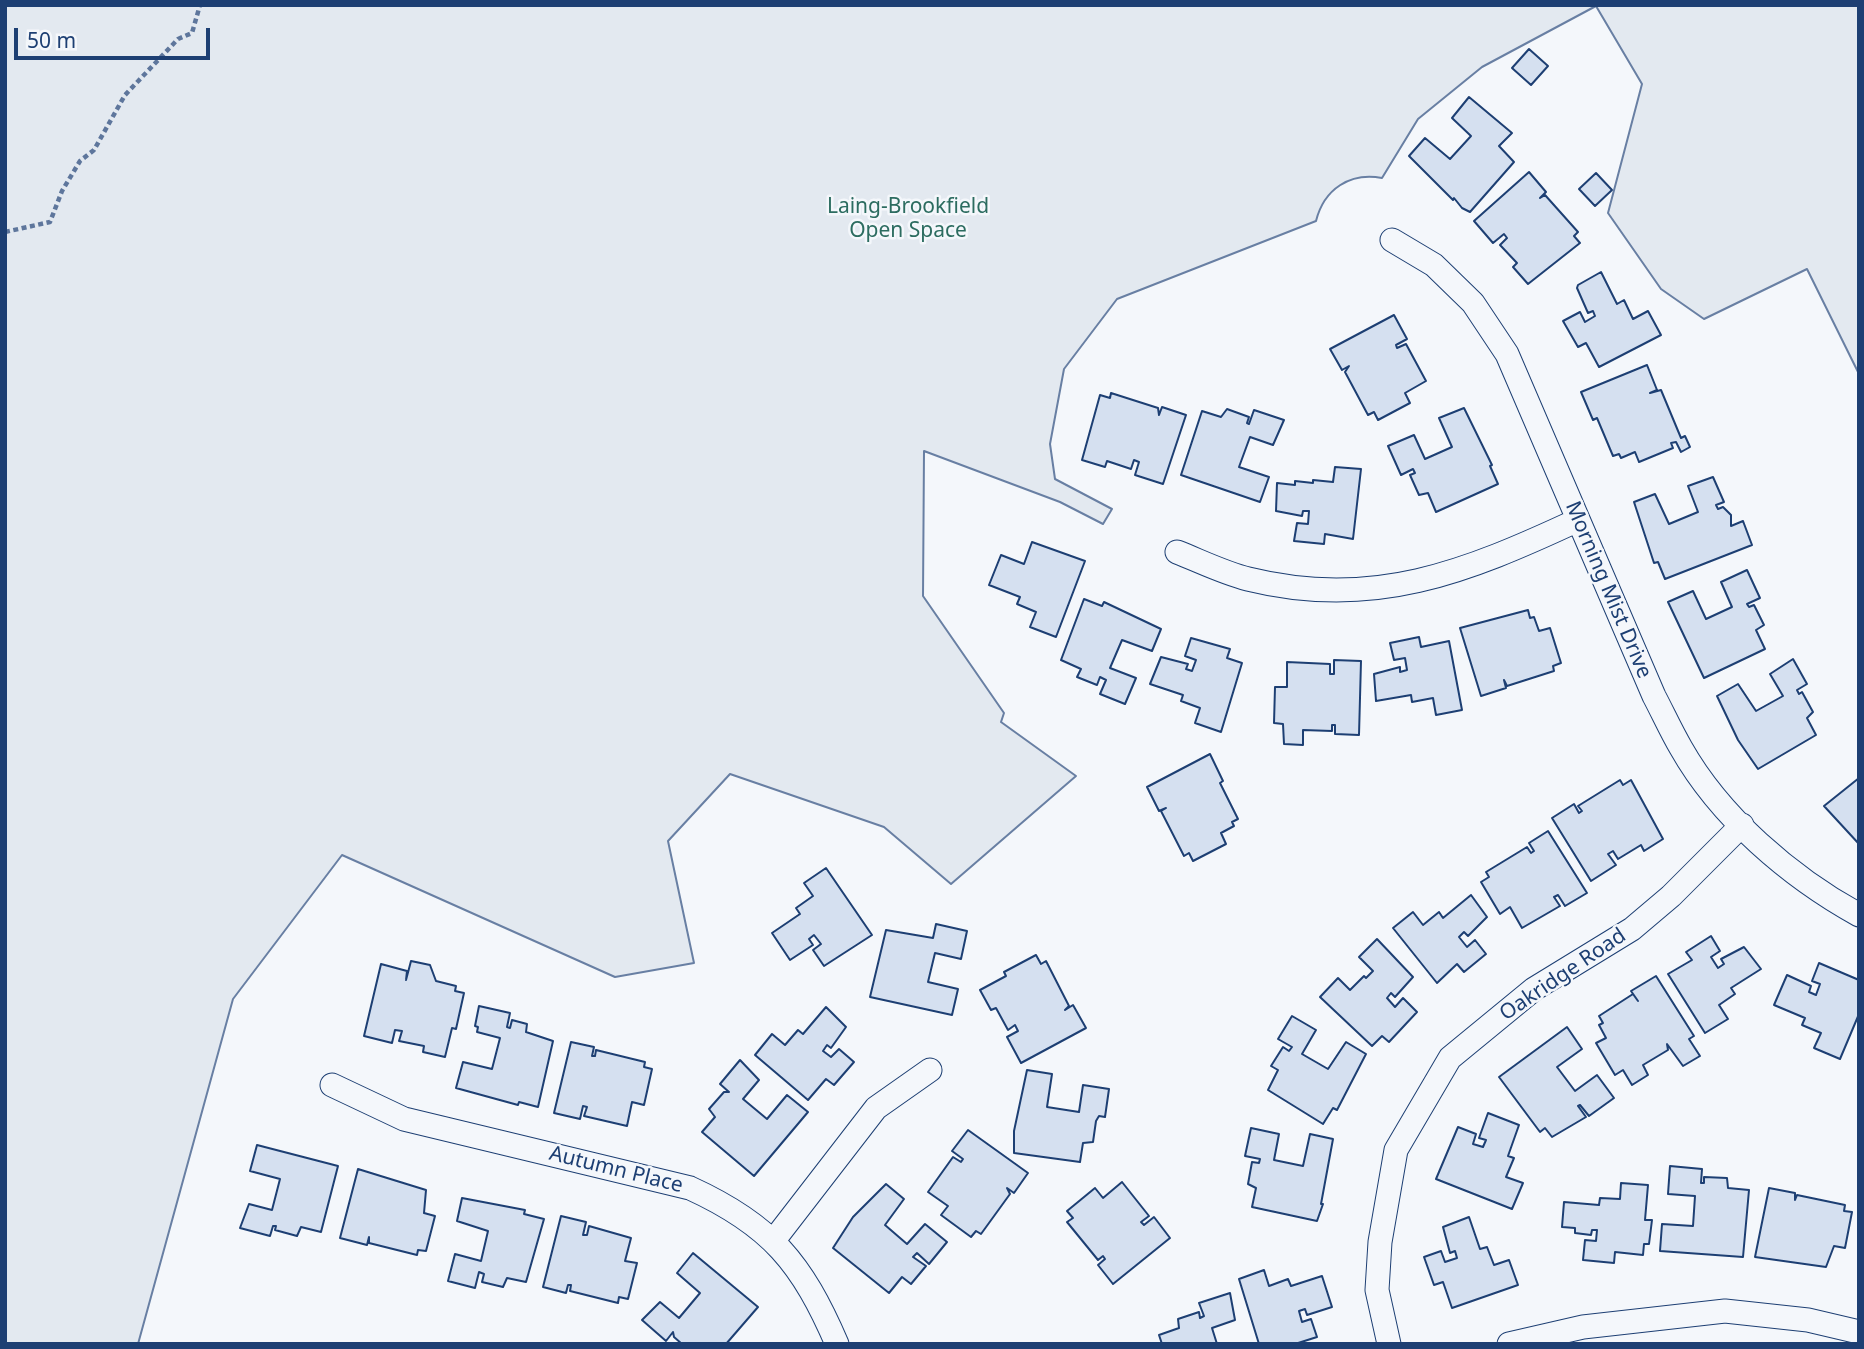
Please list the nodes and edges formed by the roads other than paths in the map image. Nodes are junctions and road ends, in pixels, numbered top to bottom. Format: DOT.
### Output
graph roads {
  1 [pos="1392,240"];
  2 [pos="1578,520"];
  3 [pos="1177,552"];
  4 [pos="1742,825"];
  5 [pos="1859,915"];
  6 [pos="930,1070"];
  7 [pos="332,1085"];
  8 [pos="774,1240"];
  9 [pos="1859,1332"];
  10 [pos="837,1344"];
  11 [pos="1389,1344"];
  12 [pos="1509,1344"];
  1 -- 2 [label="street, Morning Mist Drive"];
  2 -- 3 [label="street"];
  2 -- 4 [label="street, Morning Mist Drive"];
  4 -- 5 [label="street, Morning Mist Drive"];
  4 -- 11 [label="street, Oakridge Road"];
  6 -- 8 [label="street"];
  7 -- 8 [label="street, Autumn Place"];
  8 -- 10 [label="street, Autumn Place"];
  9 -- 12 [label="street"];
}
